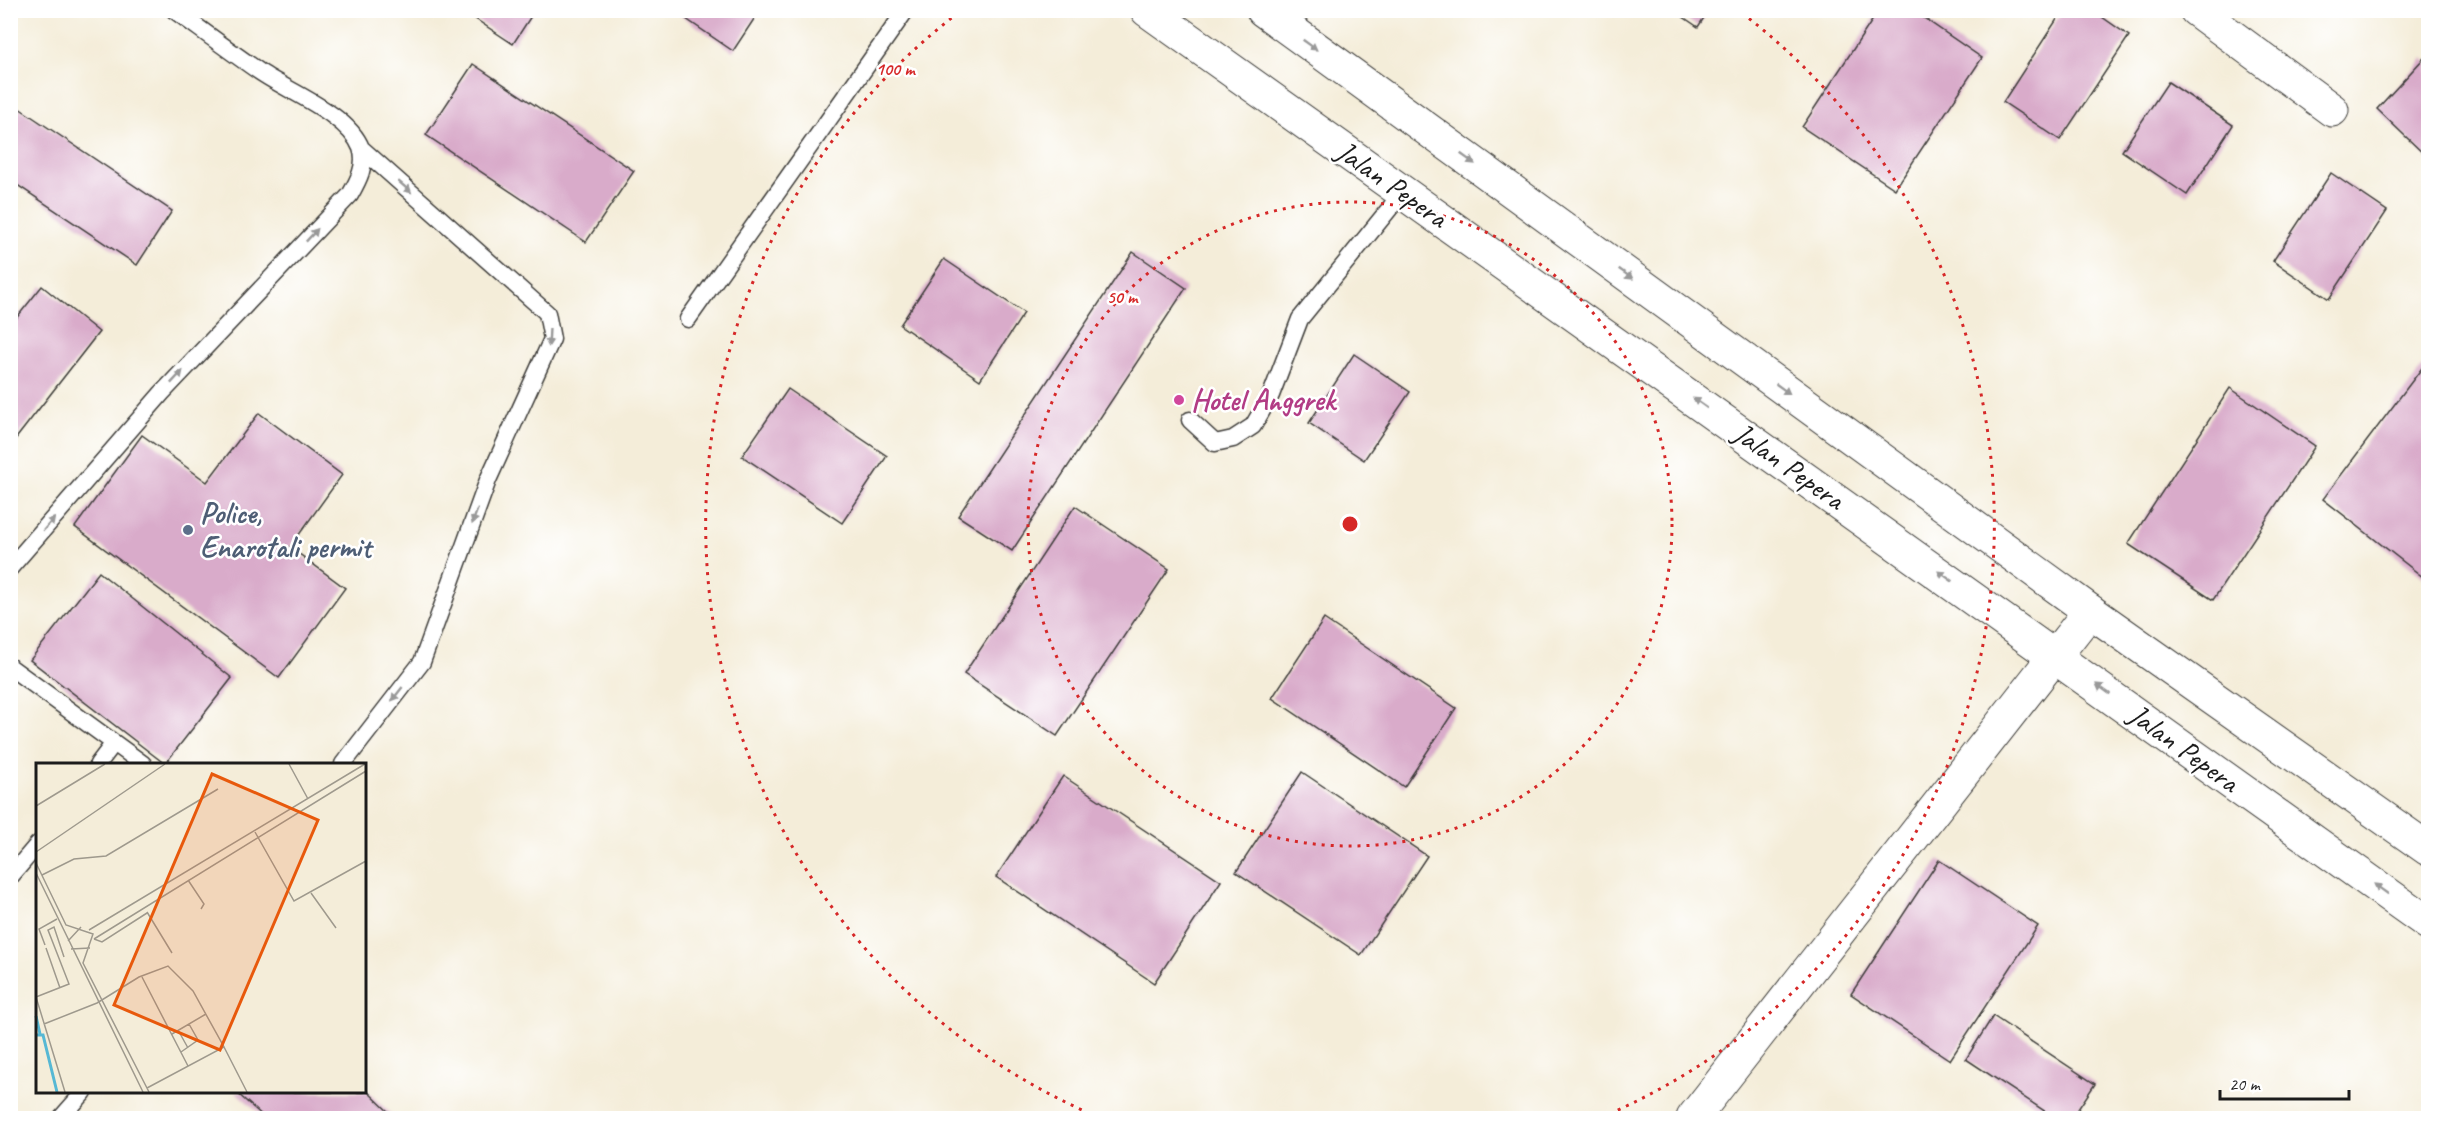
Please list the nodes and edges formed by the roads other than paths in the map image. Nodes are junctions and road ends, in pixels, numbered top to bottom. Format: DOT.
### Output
graph roads {
  1 [pos="174,10"];
  2 [pos="906,10"];
  3 [pos="1147,10"];
  4 [pos="1263,10"];
  5 [pos="2196,10"];
  6 [pos="2332,110"];
  7 [pos="361,148"];
  8 [pos="1403,192"];
  9 [pos="688,319"];
  10 [pos="1190,420"];
  11 [pos="10,568"];
  12 [pos="2090,611"];
  13 [pos="2056,655"];
  14 [pos="14,676"];
  15 [pos="114,743"];
  16 [pos="99,763"];
  17 [pos="140,763"];
  18 [pos="345,763"];
  19 [pos="36,846"];
  20 [pos="2428,849"];
  21 [pos="10,876"];
  22 [pos="2428,923"];
  23 [pos="83,1093"];
  24 [pos="61,1119"];
  25 [pos="1693,1119"];
  1 -- 7 [label="lane"];
  2 -- 9 [label="lane"];
  3 -- 8 [label="main road, Jalan Pepera"];
  4 -- 12 [label="main road, Jalan Pepera, one-way"];
  5 -- 6 [label="main road"];
  11 -- 7 [label="lane, one-way"];
  7 -- 18 [label="lane, one-way"];
  8 -- 10 [label="lane"];
  13 -- 8 [label="main road, Jalan Pepera, one-way"];
  12 -- 13 [label="main road"];
  12 -- 20 [label="main road, Jalan Pepera"];
  22 -- 13 [label="main road, Jalan Pepera, one-way"];
  13 -- 25 [label="main road"];
  14 -- 15 [label="lane"];
  15 -- 16 [label="lane"];
  15 -- 17 [label="lane"];
  19 -- 21 [label="lane"];
  23 -- 24 [label="lane"];
}
